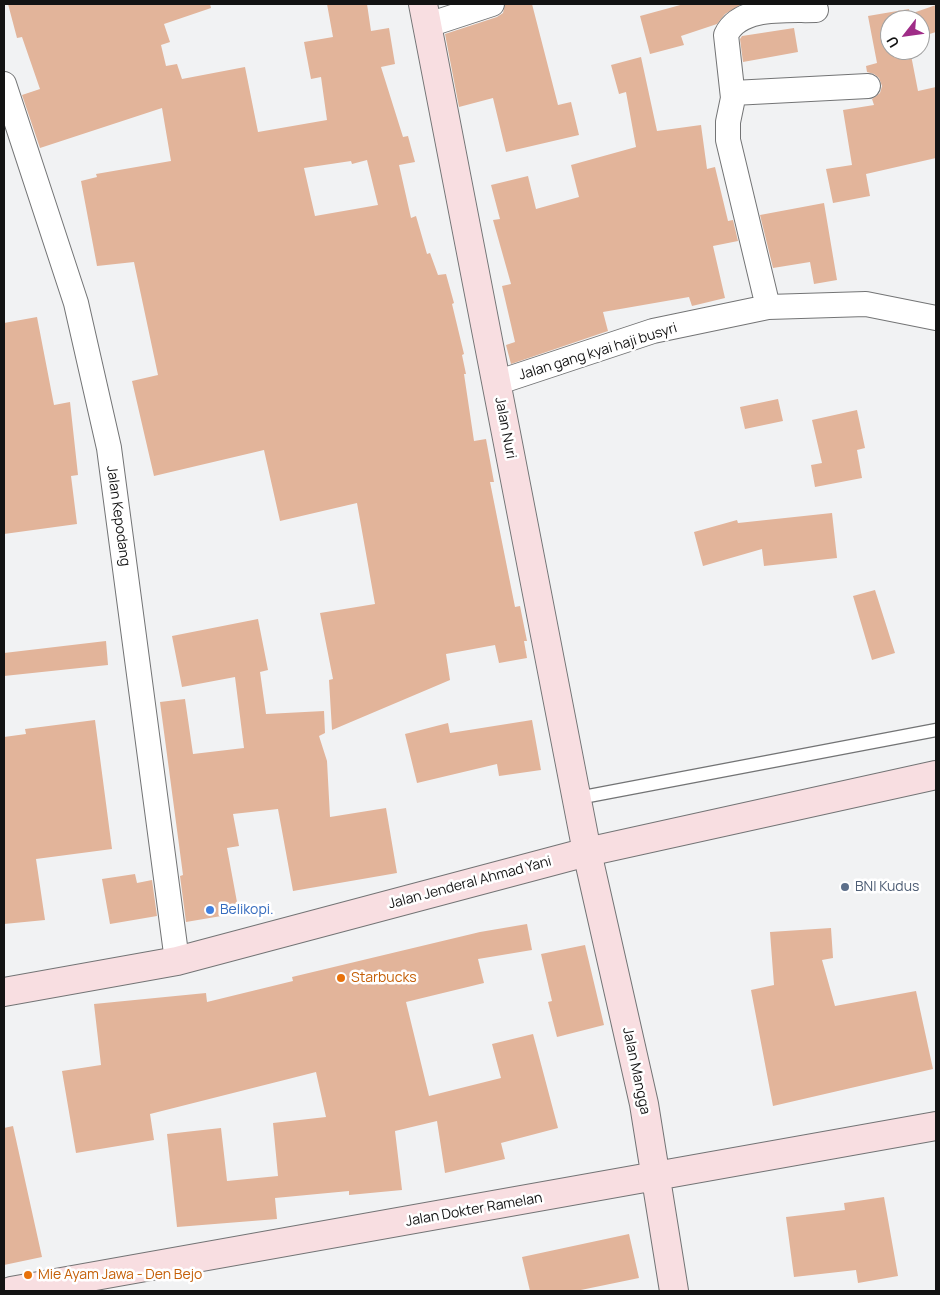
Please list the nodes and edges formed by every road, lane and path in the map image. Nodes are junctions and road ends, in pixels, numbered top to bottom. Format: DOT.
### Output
graph roads {
  1 [pos="492,4"];
  2 [pos="816,10"];
  3 [pos="426,14"];
  4 [pos="4,84"];
  5 [pos="868,86"];
  6 [pos="733,93"];
  7 [pos="768,307"];
  8 [pos="936,318"];
  9 [pos="496,384"];
  10 [pos="936,730"];
  11 [pos="936,775"];
  12 [pos="578,798"];
  13 [pos="587,852"];
  14 [pos="177,961"];
  15 [pos="4,992"];
  16 [pos="936,1126"];
  17 [pos="655,1178"];
  18 [pos="11,1291"];
  19 [pos="674,1291"];
  1 -- 3 [label="street"];
  2 -- 6 [label="street"];
  3 -- 9 [label="main road, Jalan Nuri"];
  4 -- 14 [label="street, Jalan Kepodang"];
  5 -- 6 [label="street"];
  6 -- 7 [label="street"];
  7 -- 8 [label="street, Jalan gang kyai haji busyri"];
  7 -- 9 [label="street, Jalan gang kyai haji busyri"];
  9 -- 12 [label="main road, Jalan Nuri"];
  10 -- 12 [label="lane"];
  11 -- 13 [label="main road, Jalan Jenderal Ahmad Yani"];
  12 -- 13 [label="main road, Jalan Nuri"];
  13 -- 14 [label="main road, Jalan Jenderal Ahmad Yani"];
  13 -- 17 [label="main road, Jalan Mangga"];
  14 -- 15 [label="main road, Jalan Jenderal Ahmad Yani"];
  16 -- 17 [label="main road, Jalan Dokter Ramelan"];
  17 -- 18 [label="main road, Jalan Dokter Ramelan"];
  17 -- 19 [label="main road, Jalan Mangga"];
}
